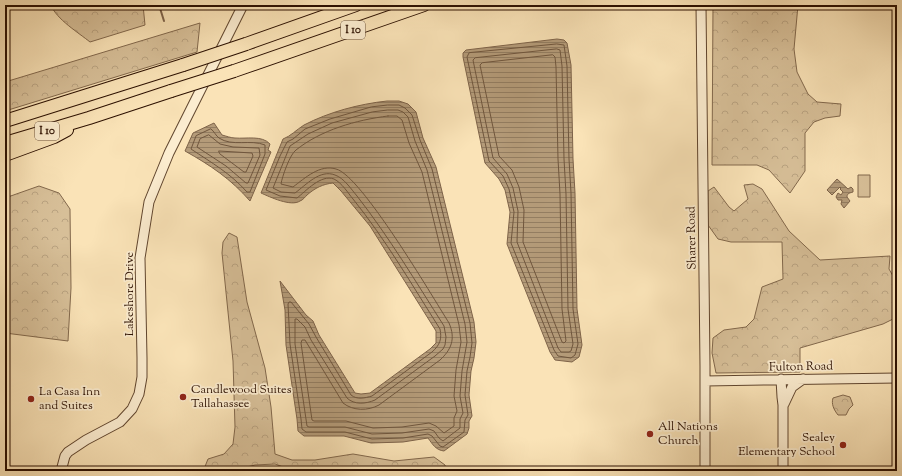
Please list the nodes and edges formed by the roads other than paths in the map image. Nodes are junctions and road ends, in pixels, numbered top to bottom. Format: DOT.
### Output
graph roads {
  1 [pos="242,5"];
  2 [pos="356,5"];
  3 [pos="424,5"];
  4 [pos="701,5"];
  5 [pos="89,118"];
  6 [pos="5,121"];
  7 [pos="5,143"];
  8 [pos="5,155"];
  9 [pos="897,378"];
  10 [pos="781,379"];
  11 [pos="803,379"];
  12 [pos="705,381"];
  13 [pos="783,406"];
  14 [pos="61,471"];
  15 [pos="705,471"];
  16 [pos="783,471"];
  1 -- 14 [label="street, Lakeshore Drive"];
  2 -- 6 [label="highway, I 10, bridge"];
  3 -- 5 [label="highway, I 10, bridge"];
  4 -- 12 [label="street, Sharer Road"];
  5 -- 7 [label="highway, I 10"];
  5 -- 8 [label="highway"];
  9 -- 11 [label="street, Fulton Road"];
  10 -- 11 [label="street, Fulton Road"];
  10 -- 12 [label="street, Fulton Road"];
  10 -- 13 [label="street"];
  11 -- 13 [label="street"];
  12 -- 15 [label="street, Sharer Road"];
  13 -- 16 [label="street"];
}
